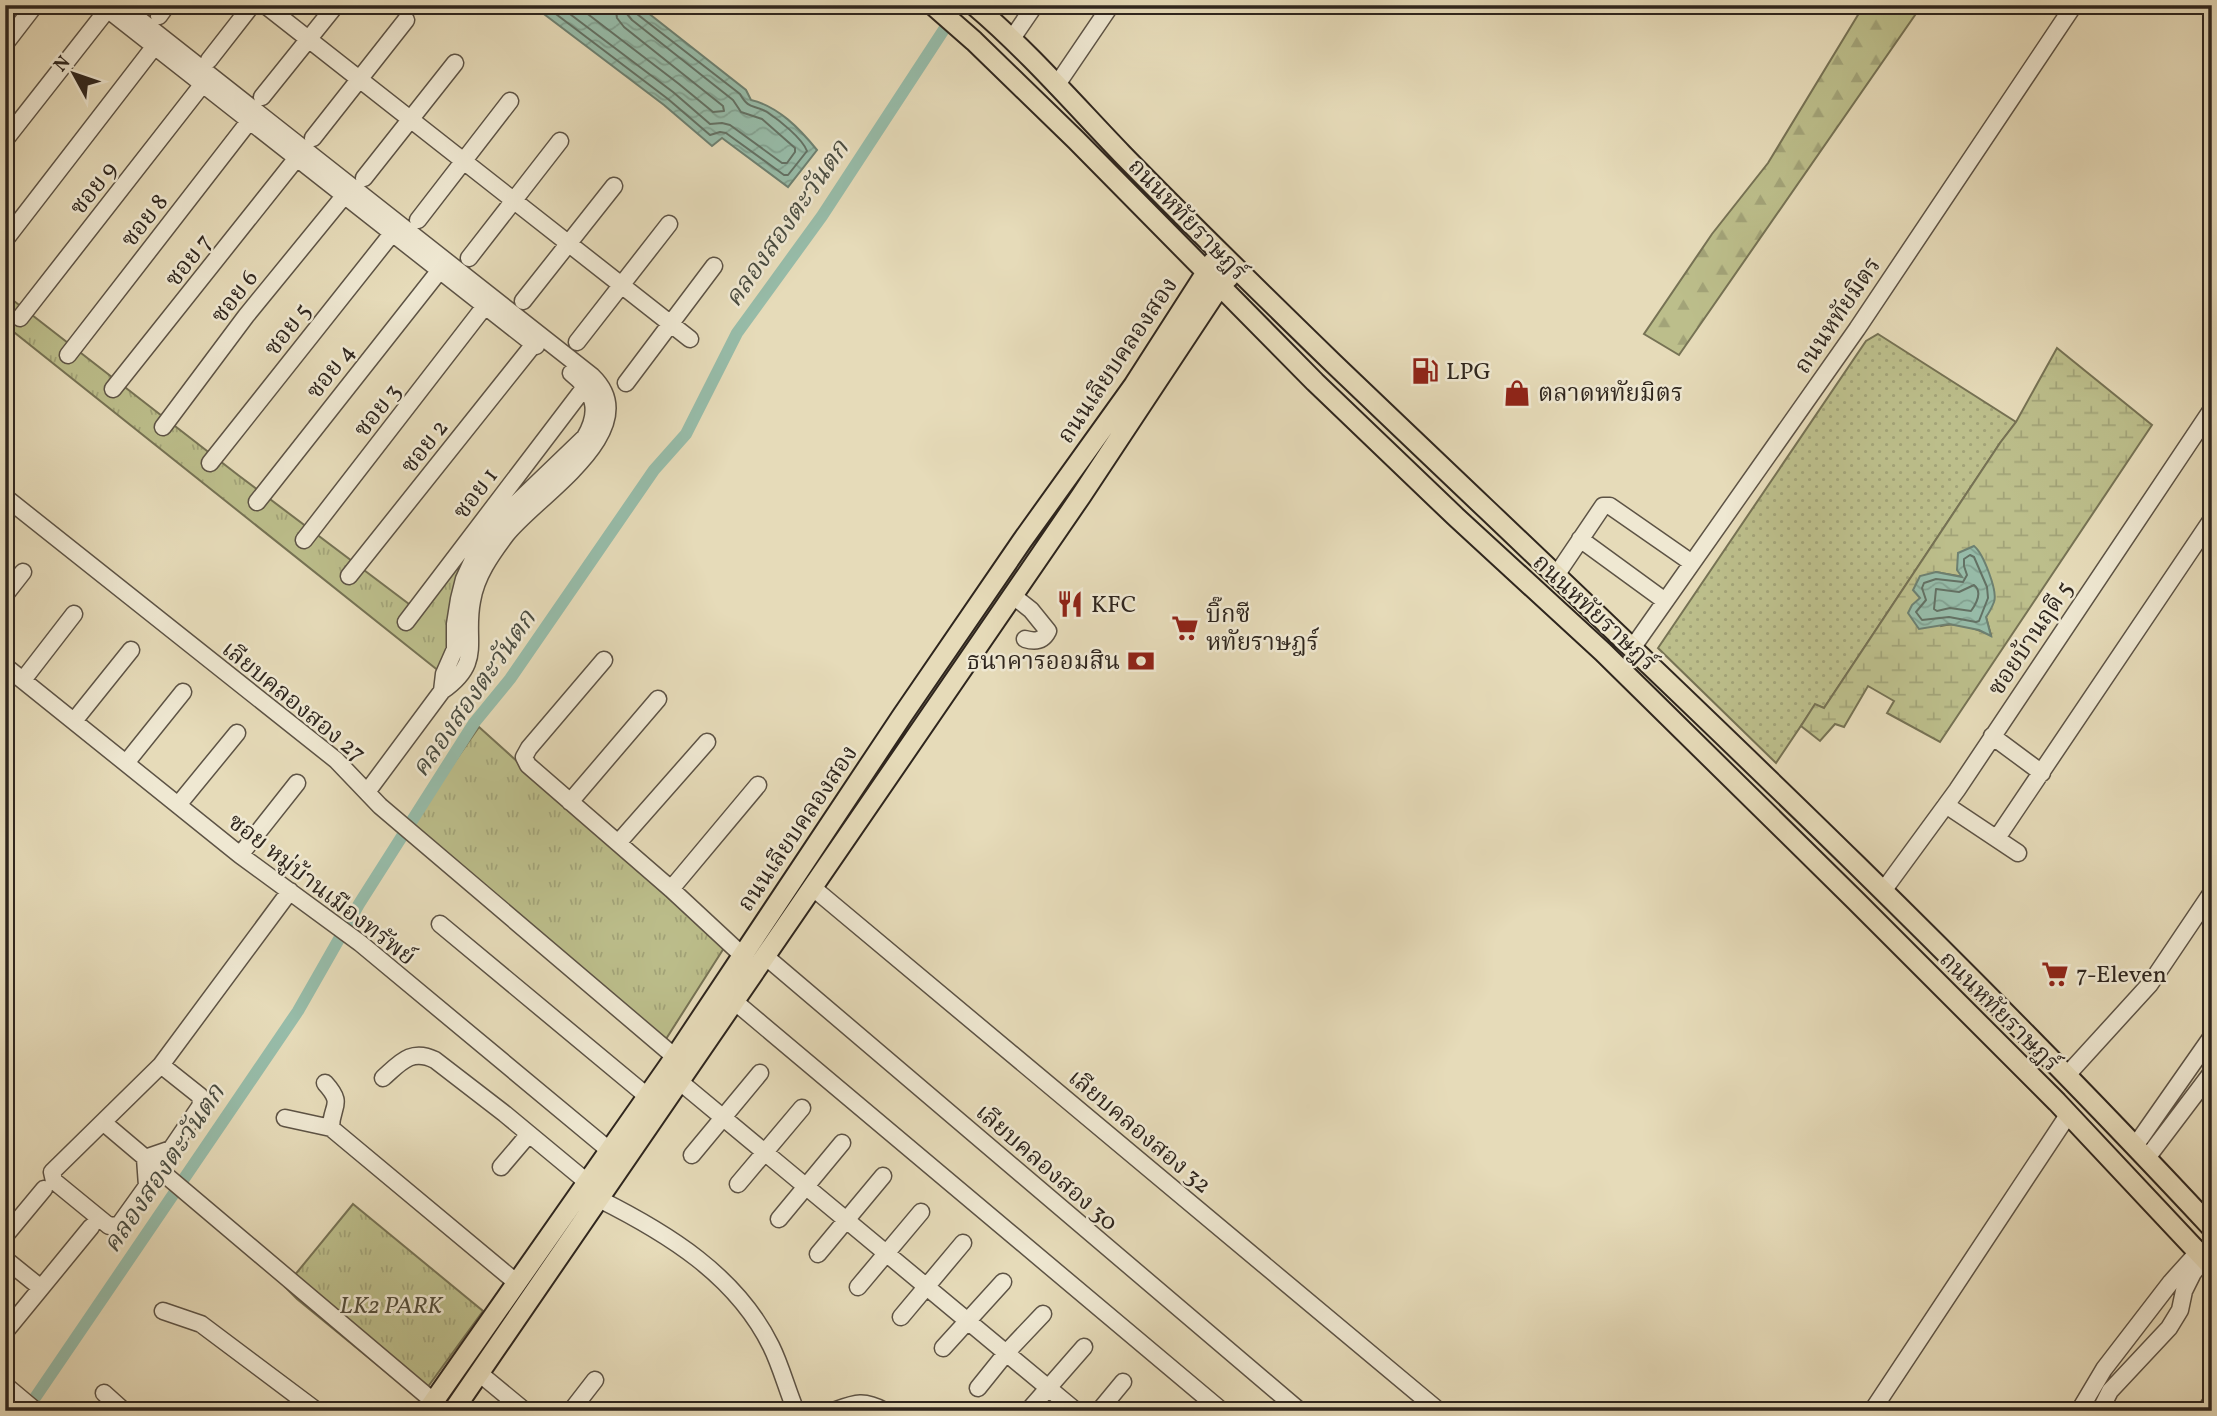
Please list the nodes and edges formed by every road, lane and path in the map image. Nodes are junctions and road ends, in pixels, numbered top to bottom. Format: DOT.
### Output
graph roads {
  1 [pos="35,5"];
  2 [pos="252,5"];
  3 [pos="265,5"];
  4 [pos="336,5"];
  5 [pos="933,5"];
  6 [pos="974,5"];
  7 [pos="1035,5"];
  8 [pos="1111,5"];
  9 [pos="2074,5"];
  10 [pos="110,6"];
  11 [pos="406,20"];
  12 [pos="309,40"];
  13 [pos="1011,40"];
  14 [pos="5,44"];
  15 [pos="154,47"];
  16 [pos="209,60"];
  17 [pos="455,63"];
  18 [pos="359,81"];
  19 [pos="202,85"];
  20 [pos="1056,86"];
  21 [pos="262,97"];
  22 [pos="510,101"];
  23 [pos="252,117"];
  24 [pos="410,120"];
  25 [pos="313,138"];
  26 [pos="5,140"];
  27 [pos="560,141"];
  28 [pos="296,159"];
  29 [pos="463,161"];
  30 [pos="364,178"];
  31 [pos="614,186"];
  32 [pos="344,196"];
  33 [pos="514,202"];
  34 [pos="418,220"];
  35 [pos="668,224"];
  36 [pos="395,228"];
  37 [pos="5,240"];
  38 [pos="568,244"];
  39 [pos="1220,253"];
  40 [pos="1192,257"];
  41 [pos="469,258"];
  42 [pos="713,266"];
  43 [pos="1236,268"];
  44 [pos="440,270"];
  45 [pos="1206,271"];
  46 [pos="621,285"];
  47 [pos="1220,286"];
  48 [pos="1190,299"];
  49 [pos="523,301"];
  50 [pos="485,306"];
  51 [pos="1242,311"];
  52 [pos="20,318"];
  53 [pos="1200,319"];
  54 [pos="672,325"];
  55 [pos="690,339"];
  56 [pos="577,342"];
  57 [pos="534,344"];
  58 [pos="68,355"];
  59 [pos="626,383"];
  60 [pos="113,389"];
  61 [pos="581,392"];
  62 [pos="2212,409"];
  63 [pos="163,427"];
  64 [pos="2206,430"];
  65 [pos="210,463"];
  66 [pos="5,497"];
  67 [pos="257,502"];
  68 [pos="509,511"];
  69 [pos="2212,519"];
  70 [pos="1580,539"];
  71 [pos="304,540"];
  72 [pos="1692,563"];
  73 [pos="23,572"];
  74 [pos="1557,574"];
  75 [pos="349,576"];
  76 [pos="5,595"];
  77 [pos="1012,595"];
  78 [pos="1665,601"];
  79 [pos="74,614"];
  80 [pos="406,622"];
  81 [pos="1025,639"];
  82 [pos="1633,647"];
  83 [pos="131,650"];
  84 [pos="604,660"];
  85 [pos="5,666"];
  86 [pos="1618,666"];
  87 [pos="23,680"];
  88 [pos="183,692"];
  89 [pos="658,699"];
  90 [pos="902,716"];
  91 [pos="74,721"];
  92 [pos="922,728"];
  93 [pos="237,733"];
  94 [pos="1992,736"];
  95 [pos="707,742"];
  96 [pos="126,763"];
  97 [pos="2042,773"];
  98 [pos="297,783"];
  99 [pos="758,785"];
  100 [pos="367,792"];
  101 [pos="570,802"];
  102 [pos="178,805"];
  103 [pos="1946,805"];
  104 [pos="1997,838"];
  105 [pos="618,844"];
  106 [pos="2018,853"];
  107 [pos="240,855"];
  108 [pos="812,887"];
  109 [pos="671,888"];
  110 [pos="290,891"];
  111 [pos="1883,891"];
  112 [pos="2212,892"];
  113 [pos="440,924"];
  114 [pos="742,955"];
  115 [pos="765,956"];
  116 [pos="734,1001"];
  117 [pos="2212,1036"];
  118 [pos="675,1056"];
  119 [pos="161,1065"];
  120 [pos="2212,1072"];
  121 [pos="760,1073"];
  122 [pos="2067,1075"];
  123 [pos="383,1078"];
  124 [pos="679,1081"];
  125 [pos="325,1083"];
  126 [pos="647,1096"];
  127 [pos="802,1108"];
  128 [pos="2068,1115"];
  129 [pos="723,1117"];
  130 [pos="285,1118"];
  131 [pos="104,1123"];
  132 [pos="331,1128"];
  133 [pos="529,1134"];
  134 [pos="842,1143"];
  135 [pos="609,1150"];
  136 [pos="764,1151"];
  137 [pos="2141,1152"];
  138 [pos="692,1156"];
  139 [pos="148,1161"];
  140 [pos="501,1167"];
  141 [pos="883,1176"];
  142 [pos="587,1182"];
  143 [pos="738,1184"];
  144 [pos="806,1186"];
  145 [pos="44,1189"];
  146 [pos="599,1199"];
  147 [pos="921,1212"];
  148 [pos="779,1219"];
  149 [pos="846,1219"];
  150 [pos="91,1227"];
  151 [pos="2212,1228"];
  152 [pos="5,1236"];
  153 [pos="963,1243"];
  154 [pos="887,1253"];
  155 [pos="818,1254"];
  156 [pos="5,1259"];
  157 [pos="2205,1259"];
  158 [pos="1003,1282"];
  159 [pos="517,1283"];
  160 [pos="926,1285"];
  161 [pos="2177,1286"];
  162 [pos="858,1287"];
  163 [pos="41,1288"];
  164 [pos="163,1311"];
  165 [pos="1042,1314"];
  166 [pos="901,1317"];
  167 [pos="968,1319"];
  168 [pos="5,1332"];
  169 [pos="1084,1347"];
  170 [pos="943,1349"];
  171 [pos="1007,1352"];
  172 [pos="479,1373"];
  173 [pos="595,1380"];
  174 [pos="1123,1382"];
  175 [pos="1048,1387"];
  176 [pos="978,1388"];
  177 [pos="10,1389"];
  178 [pos="104,1393"];
  179 [pos="2212,1401"];
  180 [pos="430,1406"];
  181 [pos="36,1411"];
  182 [pos="124,1411"];
  183 [pos="317,1411"];
  184 [pos="453,1411"];
  185 [pos="525,1411"];
  186 [pos="571,1411"];
  187 [pos="796,1411"];
  188 [pos="833,1411"];
  189 [pos="885,1411"];
  190 [pos="1028,1411"];
  191 [pos="1076,1411"];
  192 [pos="1098,1411"];
  193 [pos="1222,1411"];
  194 [pos="1300,1411"];
  195 [pos="1438,1411"];
  196 [pos="1872,1411"];
  197 [pos="2079,1411"];
  198 [pos="2099,1411"];
  199 [pos="2205,1411"];
  1 -- 14 [label="street"];
  2 -- 16 [label="street"];
  3 -- 12 [label="street"];
  4 -- 12 [label="street"];
  5 -- 40 [label="main road, ถนนหทัยราษฎร์"];
  6 -- 13 [label="main road, ถนนหทัยราษฎร์"];
  7 -- 13 [label="street"];
  8 -- 20 [label="street"];
  9 -- 72 [label="street, ถนนหทัยมิตร"];
  10 -- 15 [label="street"];
  10 -- 23 [label="street"];
  10 -- 26 [label="street"];
  11 -- 18 [label="street"];
  12 -- 18 [label="street"];
  12 -- 21 [label="street"];
  13 -- 20 [label="main road, ถนนหทัยราษฎร์"];
  15 -- 19 [label="street"];
  15 -- 37 [label="street"];
  17 -- 24 [label="street"];
  18 -- 24 [label="street"];
  18 -- 25 [label="street"];
  19 -- 23 [label="street"];
  19 -- 52 [label="street, ซอย 9"];
  20 -- 39 [label="main road, ถนนหทัยราษฎร์"];
  22 -- 29 [label="street"];
  23 -- 28 [label="street"];
  23 -- 36 [label="street"];
  23 -- 58 [label="street, ซอย 8"];
  24 -- 29 [label="street"];
  24 -- 30 [label="street"];
  27 -- 33 [label="street"];
  28 -- 32 [label="street"];
  28 -- 60 [label="street, ซอย 7"];
  29 -- 33 [label="street"];
  29 -- 34 [label="street"];
  31 -- 38 [label="street"];
  32 -- 36 [label="street"];
  32 -- 63 [label="street, ซอย 6"];
  33 -- 38 [label="street"];
  33 -- 41 [label="street"];
  35 -- 46 [label="street"];
  36 -- 44 [label="street"];
  36 -- 65 [label="street, ซอย 5"];
  36 -- 68 [label="street"];
  38 -- 46 [label="street"];
  38 -- 49 [label="street"];
  39 -- 43 [label="main road, ถนนหทัยราษฎร์"];
  39 -- 45 [label="main road, ถนนเลียบคลองสอง"];
  40 -- 45 [label="main road, ถนนหทัยราษฎร์"];
  40 -- 48 [label="main road"];
  42 -- 54 [label="street"];
  43 -- 47 [label="main road, ถนนเลียบคลองสอง"];
  43 -- 74 [label="main road, ถนนหทัยราษฎร์"];
  44 -- 50 [label="street"];
  44 -- 67 [label="street, ซอย 4"];
  45 -- 47 [label="main road, ถนนหทัยราษฎร์"];
  45 -- 48 [label="main road, ถนนเลียบคลองสอง"];
  46 -- 54 [label="street"];
  46 -- 56 [label="street"];
  47 -- 51 [label="main road, ถนนหทัยราษฎร์"];
  47 -- 53 [label="main road, ถนนเลียบคลองสอง"];
  48 -- 90 [label="main road, ถนนเลียบคลองสอง"];
  50 -- 57 [label="street"];
  50 -- 71 [label="street, ซอย 3"];
  51 -- 53 [label="main road"];
  51 -- 86 [label="main road, ถนนหทัยราษฎร์"];
  53 -- 77 [label="main road, ถนนเลียบคลองสอง"];
  54 -- 55 [label="street"];
  54 -- 59 [label="street"];
  57 -- 68 [label="street"];
  57 -- 75 [label="street, ซอย 2"];
  61 -- 68 [label="street, ซอย 1"];
  62 -- 64 [label="street, ซอยบ้านฤดี 5"];
  64 -- 94 [label="street, ซอยบ้านฤดี 5"];
  66 -- 100 [label="street, เลียบคลองสอง 27"];
  68 -- 80 [label="street, ซอย 1"];
  68 -- 100 [label="street"];
  69 -- 97 [label="street"];
  70 -- 72 [label="street"];
  70 -- 74 [label="street"];
  70 -- 78 [label="street"];
  72 -- 78 [label="street, ถนนหทัยมิตร"];
  73 -- 76 [label="street"];
  74 -- 82 [label="main road, ถนนหทัยราษฎร์"];
  77 -- 81 [label="street"];
  77 -- 92 [label="main road, ถนนเลียบคลองสอง"];
  78 -- 82 [label="street, ถนนหทัยมิตร"];
  79 -- 87 [label="street"];
  82 -- 86 [label="main road"];
  82 -- 111 [label="main road, ถนนหทัยราษฎร์"];
  83 -- 91 [label="street"];
  84 -- 101 [label="street"];
  85 -- 87 [label="street, ซอย หมู่บ้านเมืองทรัพย์"];
  86 -- 128 [label="main road, ถนนหทัยราษฎร์"];
  87 -- 91 [label="street, ซอย หมู่บ้านเมืองทรัพย์"];
  88 -- 96 [label="street"];
  89 -- 101 [label="street"];
  90 -- 92 [label="main road"];
  90 -- 114 [label="main road, ถนนเลียบคลองสอง"];
  91 -- 96 [label="street, ซอย หมู่บ้านเมืองทรัพย์"];
  92 -- 108 [label="main road, ถนนเลียบคลองสอง"];
  93 -- 102 [label="street"];
  94 -- 97 [label="street"];
  94 -- 103 [label="street, ซอยบ้านฤดี 5"];
  95 -- 105 [label="street"];
  96 -- 102 [label="street, ซอย หมู่บ้านเมืองทรัพย์"];
  97 -- 104 [label="street"];
  98 -- 107 [label="street"];
  99 -- 109 [label="street"];
  100 -- 118 [label="street, เลียบคลองสอง 27"];
  101 -- 105 [label="street"];
  102 -- 107 [label="street, ซอย หมู่บ้านเมืองทรัพย์"];
  103 -- 104 [label="street"];
  103 -- 111 [label="street, ซอยบ้านฤดี 5"];
  104 -- 106 [label="street"];
  105 -- 109 [label="street"];
  107 -- 110 [label="street, ซอย หมู่บ้านเมืองทรัพย์"];
  108 -- 115 [label="main road, ถนนเลียบคลองสอง"];
  108 -- 195 [label="street, เลียบคลองสอง 32"];
  109 -- 114 [label="street"];
  110 -- 119 [label="street"];
  110 -- 135 [label="street, ซอย หมู่บ้านเมืองทรัพย์"];
  111 -- 122 [label="main road, ถนนหทัยราษฎร์"];
  112 -- 122 [label="street"];
  113 -- 126 [label="street"];
  114 -- 118 [label="main road, ถนนเลียบคลองสอง"];
  115 -- 116 [label="main road, ถนนเลียบคลองสอง"];
  115 -- 194 [label="street, เลียบคลองสอง 30"];
  116 -- 124 [label="main road, ถนนเลียบคลองสอง"];
  116 -- 193 [label="street"];
  117 -- 137 [label="street"];
  118 -- 126 [label="main road, ถนนเลียบคลองสอง"];
  119 -- 131 [label="street"];
  119 -- 139 [label="street"];
  120 -- 137 [label="street"];
  121 -- 129 [label="street"];
  122 -- 137 [label="main road, ถนนหทัยราษฎร์"];
  123 -- 133 [label="street"];
  124 -- 129 [label="street"];
  124 -- 146 [label="main road, ถนนเลียบคลองสอง"];
  125 -- 132 [label="street"];
  126 -- 135 [label="main road, ถนนเลียบคลองสอง"];
  127 -- 136 [label="street"];
  128 -- 157 [label="main road, ถนนหทัยราษฎร์"];
  128 -- 196 [label="street"];
  129 -- 136 [label="street"];
  129 -- 138 [label="street"];
  130 -- 132 [label="street"];
  131 -- 139 [label="street"];
  131 -- 139 [label="street"];
  132 -- 159 [label="street"];
  133 -- 140 [label="street"];
  133 -- 142 [label="street"];
  134 -- 144 [label="street"];
  135 -- 142 [label="main road, ถนนเลียบคลองสอง"];
  136 -- 143 [label="street"];
  136 -- 144 [label="street"];
  137 -- 151 [label="main road, ถนนหทัยราษฎร์"];
  139 -- 180 [label="street"];
  141 -- 149 [label="street"];
  142 -- 159 [label="main road, ถนนเลียบคลองสอง"];
  144 -- 148 [label="street"];
  144 -- 149 [label="street"];
  145 -- 152 [label="street"];
  146 -- 172 [label="main road, ถนนเลียบคลองสอง"];
  146 -- 187 [label="street"];
  147 -- 154 [label="street"];
  149 -- 154 [label="street"];
  149 -- 155 [label="street"];
  150 -- 163 [label="street"];
  153 -- 160 [label="street"];
  154 -- 160 [label="street"];
  154 -- 162 [label="street"];
  156 -- 163 [label="street"];
  157 -- 161 [label="street"];
  158 -- 167 [label="street"];
  159 -- 180 [label="main road, ถนนเลียบคลองสอง"];
  160 -- 166 [label="street"];
  160 -- 167 [label="street"];
  161 -- 197 [label="street"];
  161 -- 198 [label="street"];
  163 -- 168 [label="street"];
  164 -- 183 [label="street"];
  165 -- 171 [label="street"];
  167 -- 170 [label="street"];
  167 -- 171 [label="street"];
  169 -- 175 [label="street"];
  171 -- 175 [label="street"];
  171 -- 176 [label="street"];
  172 -- 184 [label="main road, ถนนเลียบคลองสอง"];
  172 -- 185 [label="street"];
  173 -- 186 [label="street"];
  174 -- 192 [label="street"];
  175 -- 190 [label="street"];
  175 -- 191 [label="street"];
  177 -- 181 [label="street"];
  178 -- 182 [label="street"];
  179 -- 199 [label="street"];
  188 -- 189 [label="street"];
}
